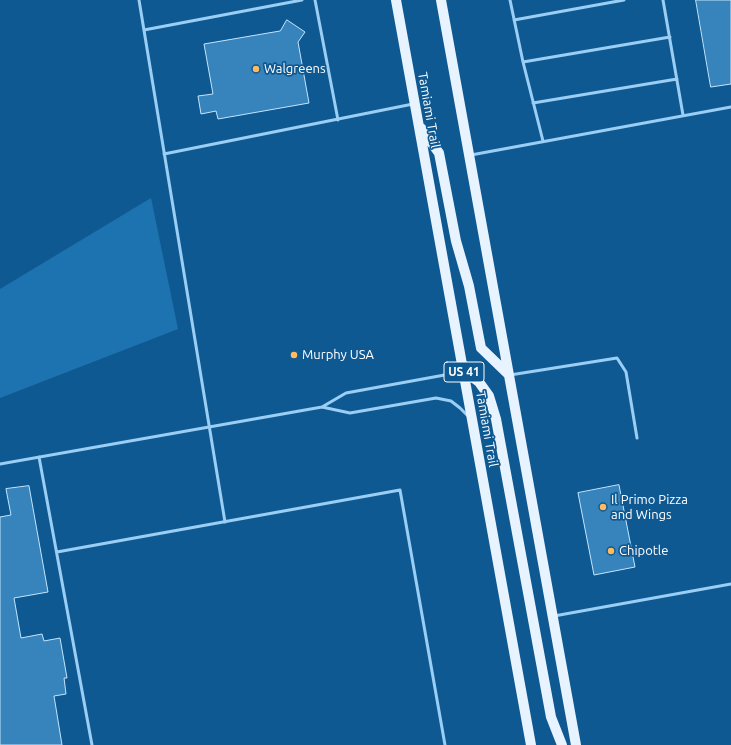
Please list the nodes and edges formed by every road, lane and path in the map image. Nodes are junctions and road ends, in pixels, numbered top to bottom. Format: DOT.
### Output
graph roads {
  1 [pos="139,0"];
  2 [pos="302,0"];
  3 [pos="315,0"];
  4 [pos="396,0"];
  5 [pos="441,0"];
  6 [pos="510,0"];
  7 [pos="624,0"];
  8 [pos="664,0"];
  9 [pos="514,20"];
  10 [pos="144,30"];
  11 [pos="670,38"];
  12 [pos="523,62"];
  13 [pos="677,79"];
  14 [pos="533,103"];
  15 [pos="415,104"];
  16 [pos="731,106"];
  17 [pos="683,115"];
  18 [pos="338,120"];
  19 [pos="419,125"];
  20 [pos="542,141"];
  21 [pos="164,154"];
  22 [pos="469,156"];
  23 [pos="464,371"];
  24 [pos="509,375"];
  25 [pos="322,407"];
  26 [pos="473,422"];
  27 [pos="209,427"];
  28 [pos="637,438"];
  29 [pos="39,457"];
  30 [pos="0,464"];
  31 [pos="225,522"];
  32 [pos="57,552"];
  33 [pos="731,584"];
  34 [pos="552,616"];
  35 [pos="92,745"];
  36 [pos="445,745"];
  37 [pos="531,745"];
  38 [pos="562,745"];
  39 [pos="576,745"];
  1 -- 10 [label="lane"];
  2 -- 10 [label="lane"];
  3 -- 18 [label="lane"];
  4 -- 15 [label="main road, Tamiami Trail / US 41"];
  5 -- 22 [label="main road"];
  6 -- 9 [label="lane"];
  7 -- 9 [label="lane"];
  8 -- 11 [label="lane"];
  9 -- 12 [label="lane"];
  10 -- 21 [label="lane"];
  11 -- 12 [label="lane"];
  11 -- 13 [label="lane"];
  12 -- 14 [label="lane"];
  13 -- 14 [label="lane"];
  13 -- 17 [label="lane"];
  14 -- 20 [label="lane"];
  15 -- 18 [label="lane"];
  15 -- 19 [label="main road, Tamiami Trail / US 41"];
  16 -- 17 [label="lane"];
  17 -- 20 [label="lane"];
  18 -- 21 [label="lane"];
  19 -- 23 [label="main road, Tamiami Trail / US 41"];
  19 -- 24 [label="main road"];
  20 -- 22 [label="lane"];
  21 -- 27 [label="lane"];
  22 -- 24 [label="main road"];
  23 -- 25 [label="lane"];
  23 -- 26 [label="main road, Tamiami Trail / US 41"];
  23 -- 38 [label="main road"];
  24 -- 28 [label="lane"];
  24 -- 34 [label="main road"];
  25 -- 26 [label="lane"];
  25 -- 27 [label="lane"];
  26 -- 37 [label="main road, Tamiami Trail / US 41"];
  27 -- 29 [label="lane"];
  27 -- 31 [label="lane"];
  29 -- 30 [label="lane"];
  29 -- 32 [label="lane"];
  31 -- 32 [label="lane"];
  31 -- 36 [label="lane"];
  32 -- 35 [label="lane"];
  33 -- 34 [label="lane"];
  34 -- 39 [label="main road"];
}
